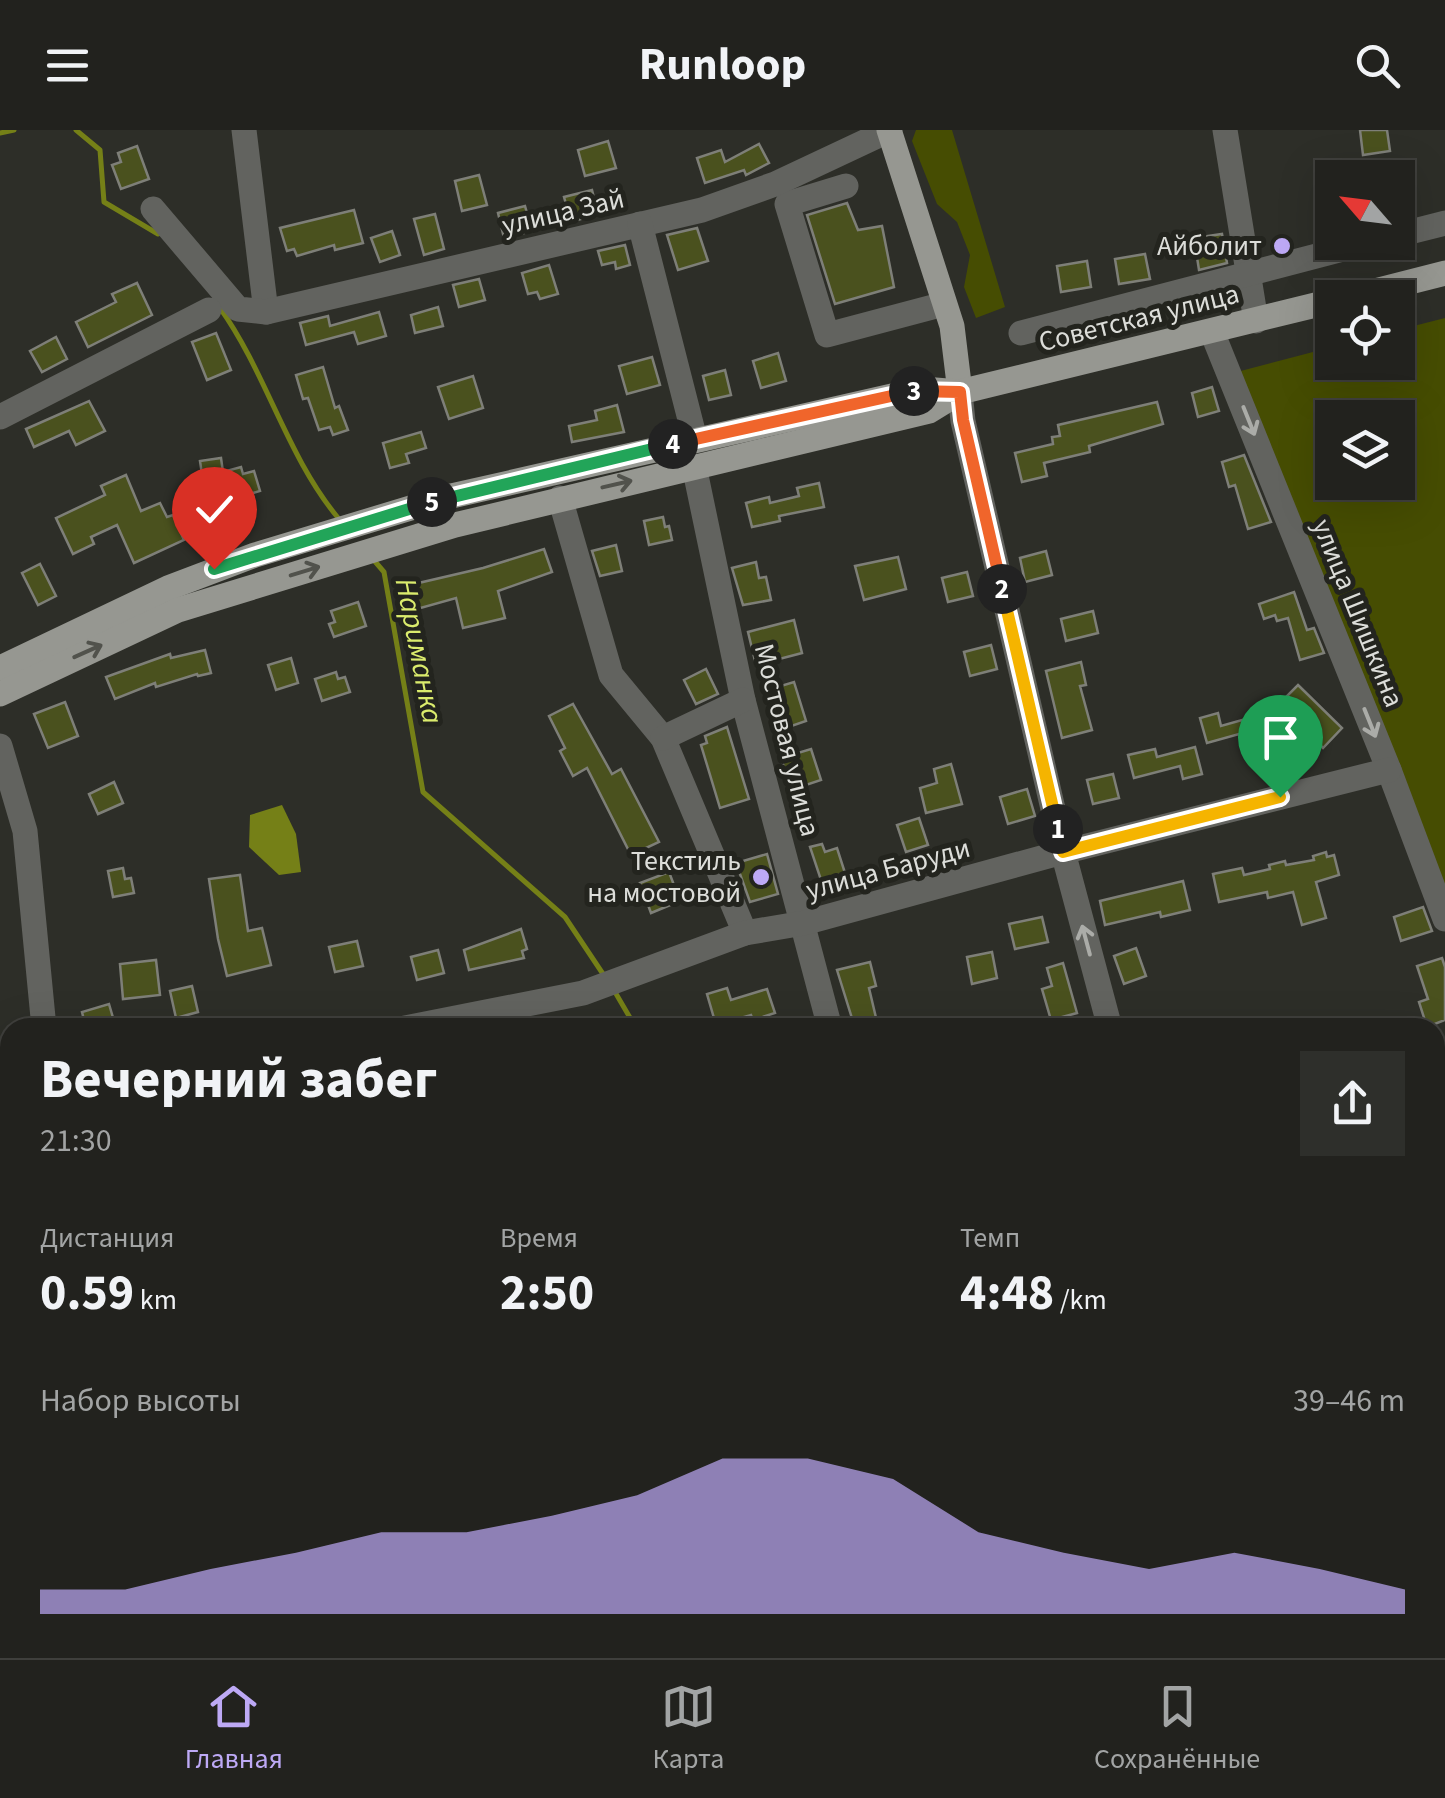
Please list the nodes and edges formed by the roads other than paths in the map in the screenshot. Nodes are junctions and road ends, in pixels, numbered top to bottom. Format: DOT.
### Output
graph roads {
  1 [pos="244,130"];
  2 [pos="890,130"];
  3 [pos="1225,130"];
  4 [pos="846,186"];
  5 [pos="153,209"];
  6 [pos="1445,223"];
  7 [pos="640,224"];
  8 [pos="1415,231"];
  9 [pos="1315,257"];
  10 [pos="1445,273"];
  11 [pos="1249,274"];
  12 [pos="1415,281"];
  13 [pos="944,304"];
  14 [pos="1315,305"];
  15 [pos="209,310"];
  16 [pos="266,312"];
  17 [pos="1256,320"];
  18 [pos="1212,332"];
  19 [pos="1021,333"];
  20 [pos="960,392"];
  21 [pos="0,416"];
  22 [pos="696,438"];
  23 [pos="694,466"];
  24 [pos="560,498"];
  25 [pos="173,599"];
  26 [pos="0,668"];
  27 [pos="0,694"];
  28 [pos="743,700"];
  29 [pos="663,738"];
  30 [pos="0,746"];
  31 [pos="1389,770"];
  32 [pos="1063,852"];
  33 [pos="1445,918"];
  34 [pos="804,922"];
  35 [pos="744,933"];
  36 [pos="43,1018"];
  37 [pos="452,1018"];
  38 [pos="828,1018"];
  39 [pos="1107,1018"];
  1 -- 16 [label="street"];
  2 -- 7 [label="street, улица Зай"];
  2 -- 13 [label="main road"];
  3 -- 11 [label="street"];
  4 -- 13 [label="street"];
  5 -- 16 [label="street, улица Зай"];
  6 -- 8 [label="street"];
  7 -- 16 [label="street, улица Зай"];
  7 -- 22 [label="street"];
  9 -- 11 [label="street"];
  10 -- 12 [label="main road"];
  11 -- 17 [label="street"];
  11 -- 19 [label="street"];
  13 -- 20 [label="main road"];
  14 -- 17 [label="main road, Советская улица"];
  15 -- 21 [label="street"];
  17 -- 18 [label="main road, Советская улица"];
  18 -- 20 [label="main road, Советская улица"];
  18 -- 31 [label="street, улица Шишкина, one-way"];
  20 -- 22 [label="main road, Советская улица"];
  20 -- 23 [label="main road, Советская улица"];
  20 -- 32 [label="street"];
  22 -- 25 [label="main road, Советская улица"];
  24 -- 23 [label="main road, Советская улица, one-way"];
  23 -- 28 [label="street, Мостовая улица"];
  25 -- 24 [label="main road, Советская улица, one-way"];
  24 -- 29 [label="street"];
  25 -- 26 [label="main road, Советская улица"];
  27 -- 25 [label="main road, Советская улица, one-way"];
  28 -- 29 [label="street"];
  28 -- 34 [label="street, Мостовая улица"];
  29 -- 35 [label="street"];
  30 -- 36 [label="street"];
  31 -- 32 [label="street, улица Баруди"];
  31 -- 33 [label="street, улица Шишкина"];
  32 -- 34 [label="street, улица Баруди"];
  39 -- 32 [label="street, one-way"];
  34 -- 35 [label="street, улица Баруди"];
  34 -- 38 [label="street, Мостовая улица"];
  35 -- 37 [label="street, улица Баруди"];
}
